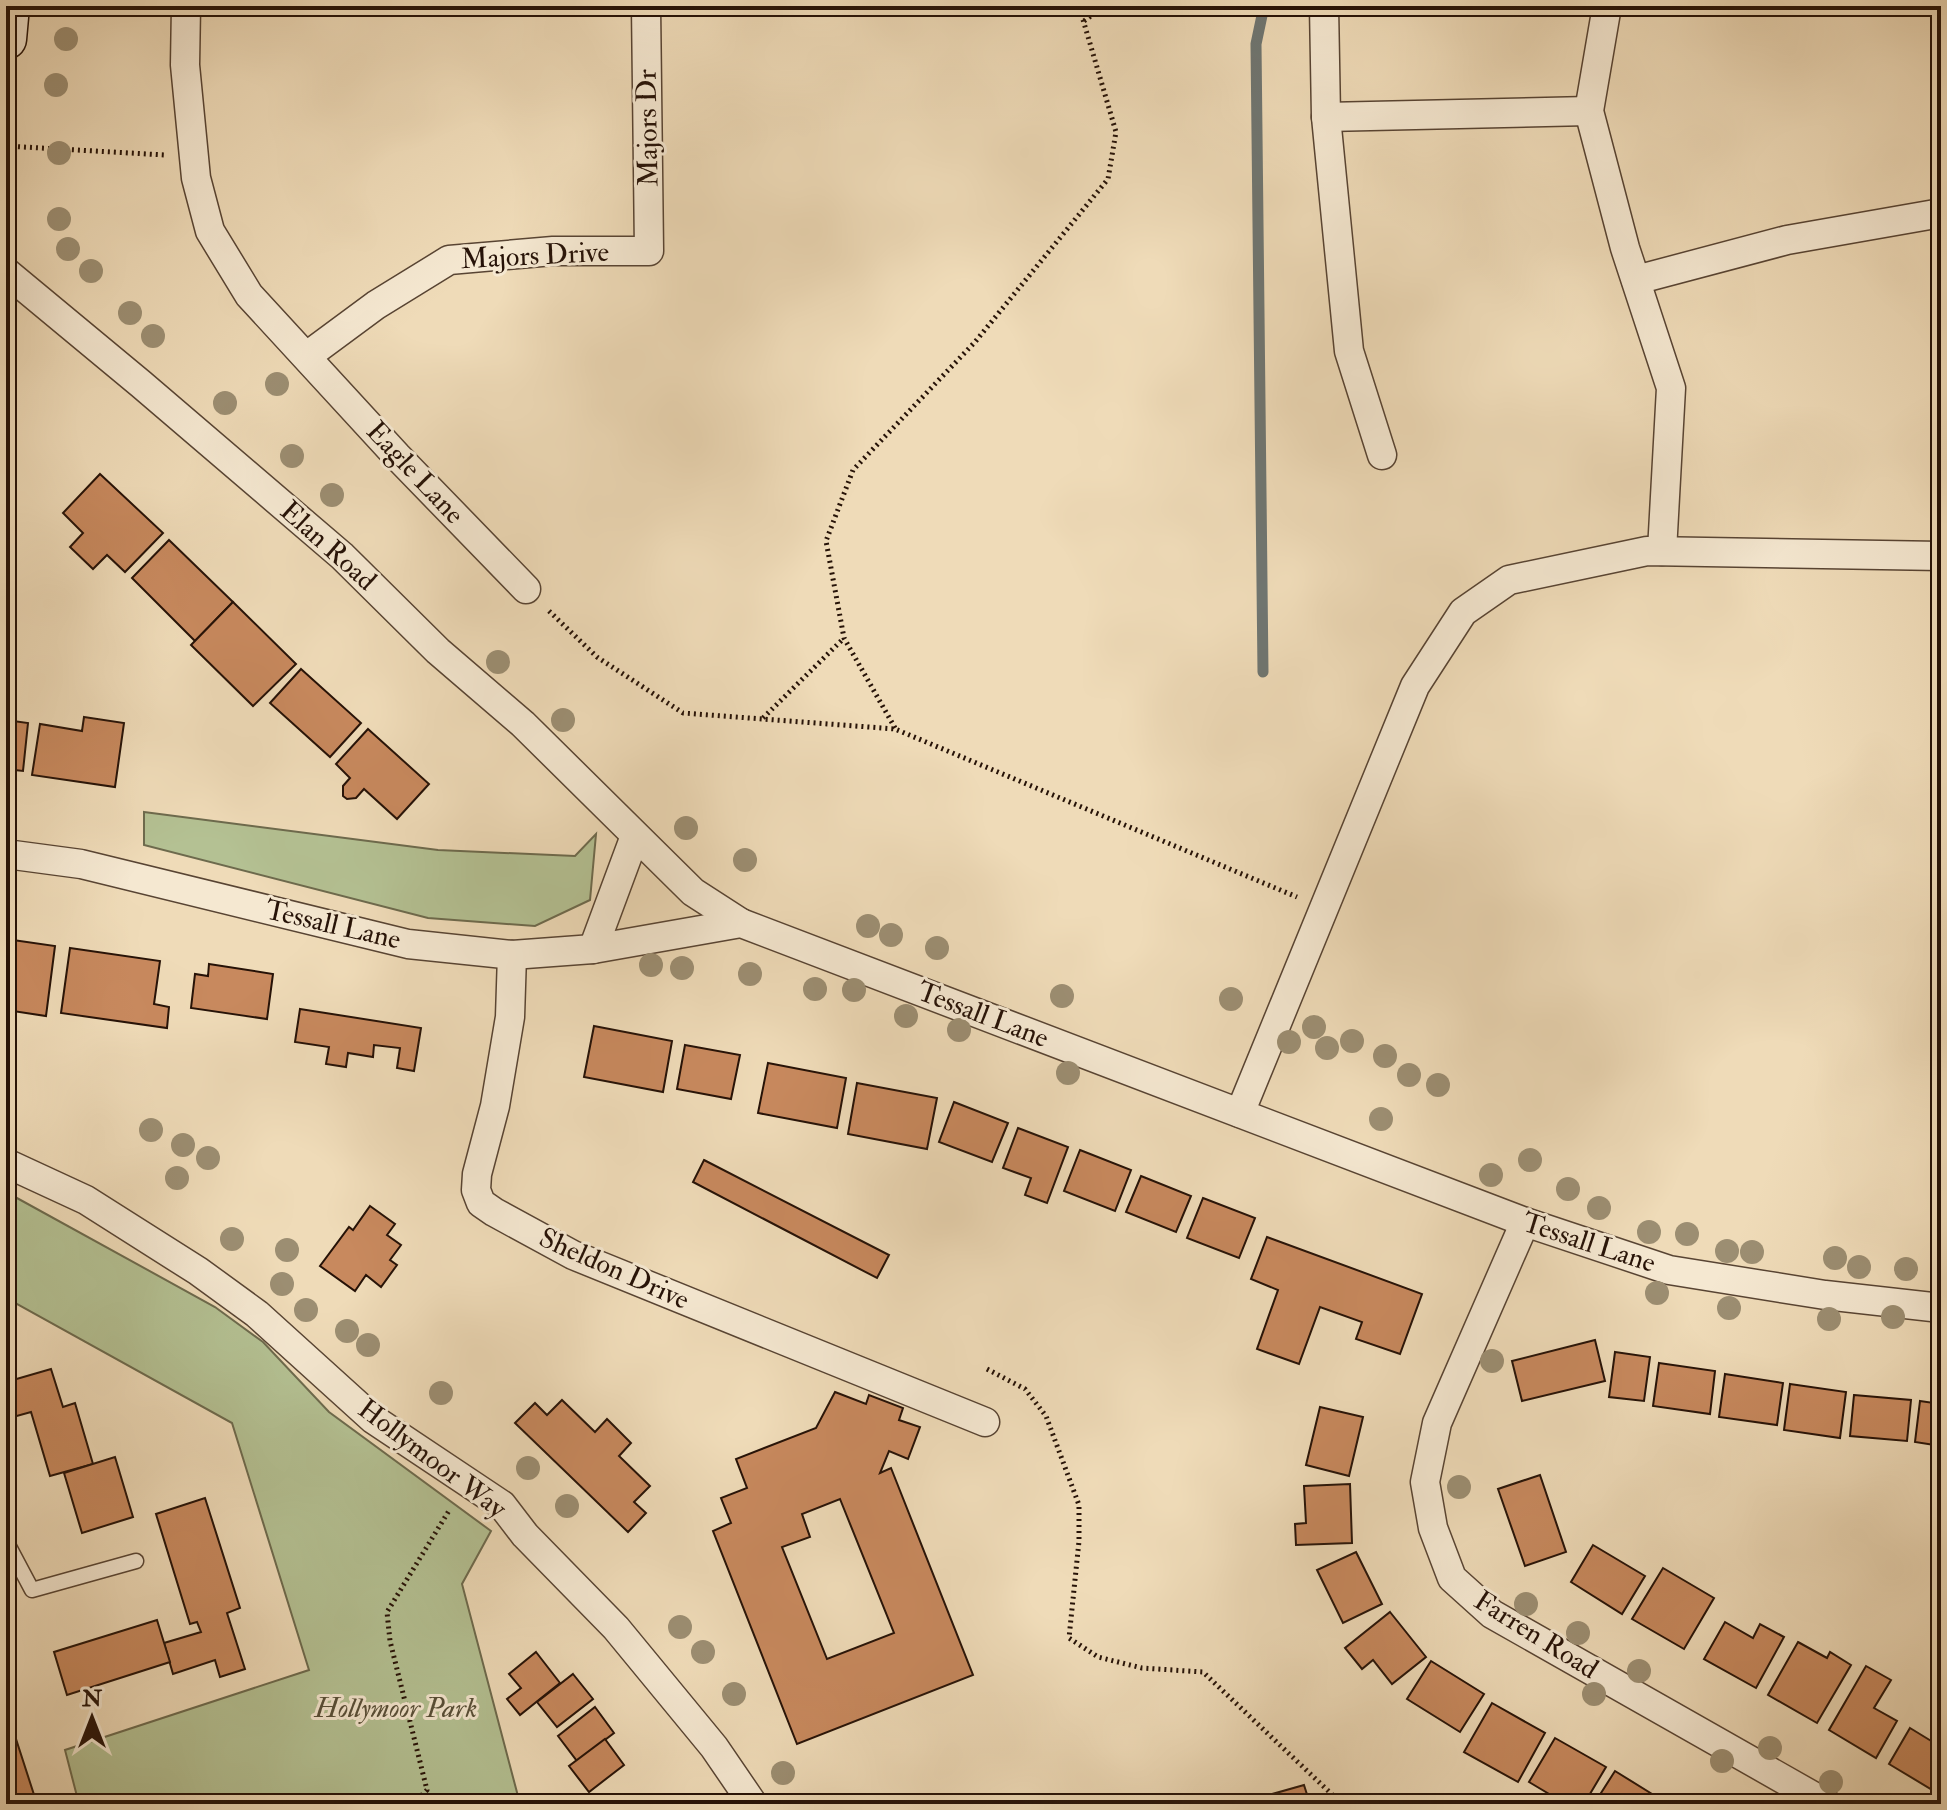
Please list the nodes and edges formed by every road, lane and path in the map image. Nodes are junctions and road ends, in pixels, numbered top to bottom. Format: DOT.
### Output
graph roads {
  1 [pos="9,6"];
  2 [pos="186,6"];
  3 [pos="646,6"];
  4 [pos="1079,6"];
  5 [pos="1104,6"];
  6 [pos="1324,6"];
  7 [pos="1607,6"];
  8 [pos="1084,21"];
  9 [pos="6,39"];
  10 [pos="1589,111"];
  11 [pos="1326,117"];
  12 [pos="6,146"];
  13 [pos="194,157"];
  14 [pos="1941,197"];
  15 [pos="1941,213"];
  16 [pos="649,251"];
  17 [pos="6,272"];
  18 [pos="1636,280"];
  19 [pos="307,356"];
  20 [pos="1382,455"];
  21 [pos="1662,551"];
  22 [pos="1941,556"];
  23 [pos="526,589"];
  24 [pos="844,638"];
  25 [pos="762,719"];
  26 [pos="895,729"];
  27 [pos="635,836"];
  28 [pos="6,854"];
  29 [pos="1324,908"];
  30 [pos="741,923"];
  31 [pos="593,949"];
  32 [pos="512,955"];
  33 [pos="1240,1113"];
  34 [pos="6,1163"];
  35 [pos="1525,1222"];
  36 [pos="1941,1308"];
  37 [pos="987,1369"];
  38 [pos="985,1422"];
  39 [pos="470,1482"];
  40 [pos="6,1541"];
  41 [pos="136,1561"];
  42 [pos="413,1804"];
  43 [pos="753,1804"];
  44 [pos="1342,1804"];
  45 [pos="1827,1804"];
  1 -- 9 [label="street"];
  2 -- 13 [label="street, Eagle Lane"];
  3 -- 16 [label="street, Majors Dr"];
  4 -- 8 [label="path"];
  5 -- 8 [label="path"];
  6 -- 11 [label="street"];
  7 -- 10 [label="street"];
  8 -- 24 [label="path"];
  10 -- 11 [label="street"];
  10 -- 18 [label="street"];
  11 -- 20 [label="street"];
  12 -- 13 [label="path"];
  13 -- 19 [label="street, Eagle Lane"];
  14 -- 15 [label="street"];
  15 -- 18 [label="street"];
  16 -- 19 [label="street, Majors Drive"];
  17 -- 27 [label="street, Elan Road"];
  18 -- 21 [label="street"];
  19 -- 23 [label="street, Eagle Lane"];
  21 -- 22 [label="street"];
  21 -- 29 [label="street"];
  23 -- 25 [label="path"];
  24 -- 25 [label="path"];
  24 -- 26 [label="path"];
  25 -- 26 [label="path"];
  26 -- 29 [label="path"];
  27 -- 30 [label="street, Elan Road"];
  27 -- 31 [label="street"];
  28 -- 32 [label="street, Tessall Lane"];
  29 -- 33 [label="street"];
  30 -- 31 [label="street, Tessall Lane"];
  30 -- 33 [label="street, Tessall Lane"];
  31 -- 32 [label="street, Tessall Lane"];
  32 -- 38 [label="street, Sheldon Drive"];
  33 -- 35 [label="street, Tessall Lane"];
  34 -- 39 [label="street, Hollymoor Way"];
  35 -- 36 [label="street, Tessall Lane"];
  35 -- 45 [label="street, Farren Road"];
  37 -- 44 [label="path"];
  39 -- 42 [label="path"];
  39 -- 43 [label="street, Hollymoor Way"];
  40 -- 41 [label="lane"];
}
